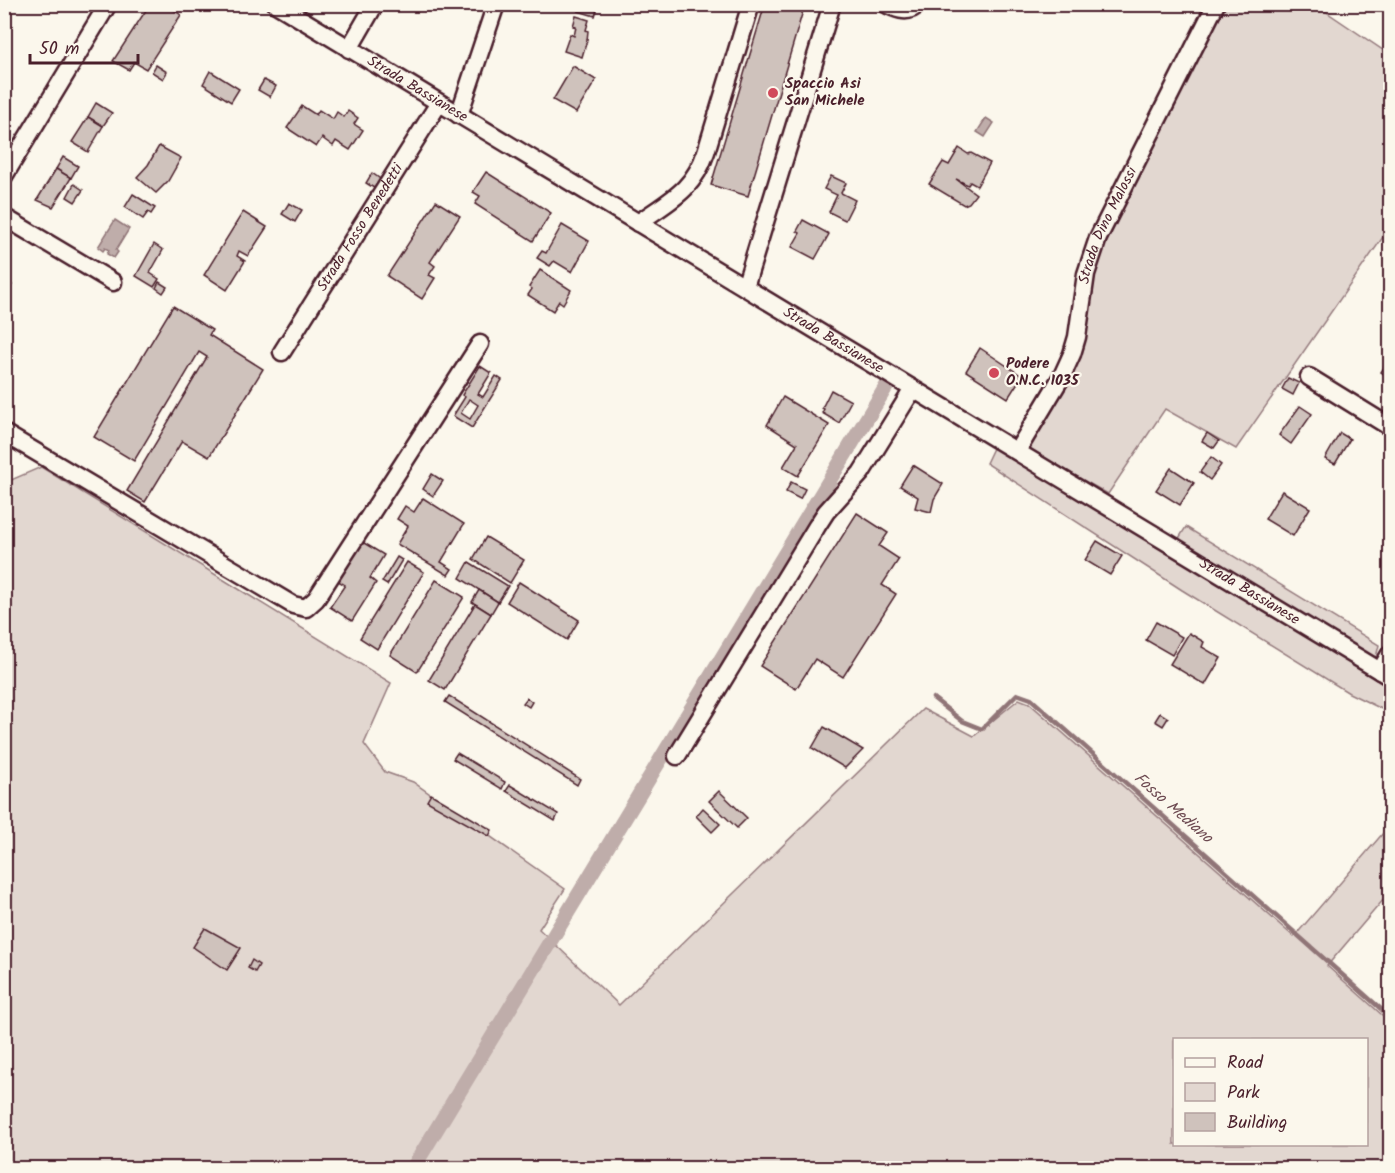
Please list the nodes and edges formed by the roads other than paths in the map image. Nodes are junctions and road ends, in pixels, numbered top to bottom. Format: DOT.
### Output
graph roads {
  1 [pos="108,4"];
  2 [pos="276,4"];
  3 [pos="375,4"];
  4 [pos="496,4"];
  5 [pos="751,4"];
  6 [pos="832,4"];
  7 [pos="886,4"];
  8 [pos="918,4"];
  9 [pos="1216,4"];
  10 [pos="349,49"];
  11 [pos="439,103"];
  12 [pos="459,115"];
  13 [pos="4,176"];
  14 [pos="4,217"];
  15 [pos="638,223"];
  16 [pos="112,282"];
  17 [pos="745,287"];
  18 [pos="480,345"];
  19 [pos="282,352"];
  20 [pos="1309,377"];
  21 [pos="914,389"];
  22 [pos="1390,426"];
  23 [pos="4,433"];
  24 [pos="1017,451"];
  25 [pos="1390,654"];
  26 [pos="1385,674"];
  27 [pos="677,756"];
  1 -- 13 [label="street"];
  2 -- 10 [label="street, Strada Bassianese"];
  3 -- 10 [label="street"];
  4 -- 12 [label="street"];
  5 -- 15 [label="street"];
  6 -- 17 [label="street"];
  7 -- 8 [label="street"];
  9 -- 24 [label="street, Strada Dino Malossi"];
  10 -- 11 [label="street, Strada Bassianese"];
  11 -- 12 [label="street, Strada Bassianese"];
  11 -- 19 [label="street, Strada Fosso Benedetti"];
  12 -- 15 [label="street, Strada Bassianese"];
  14 -- 16 [label="street"];
  15 -- 17 [label="street, Strada Bassianese"];
  17 -- 21 [label="street, Strada Bassianese"];
  18 -- 23 [label="street"];
  20 -- 22 [label="street"];
  21 -- 24 [label="street, Strada Bassianese"];
  21 -- 27 [label="street"];
  24 -- 26 [label="street, Strada Bassianese"];
  25 -- 26 [label="street"];
}
